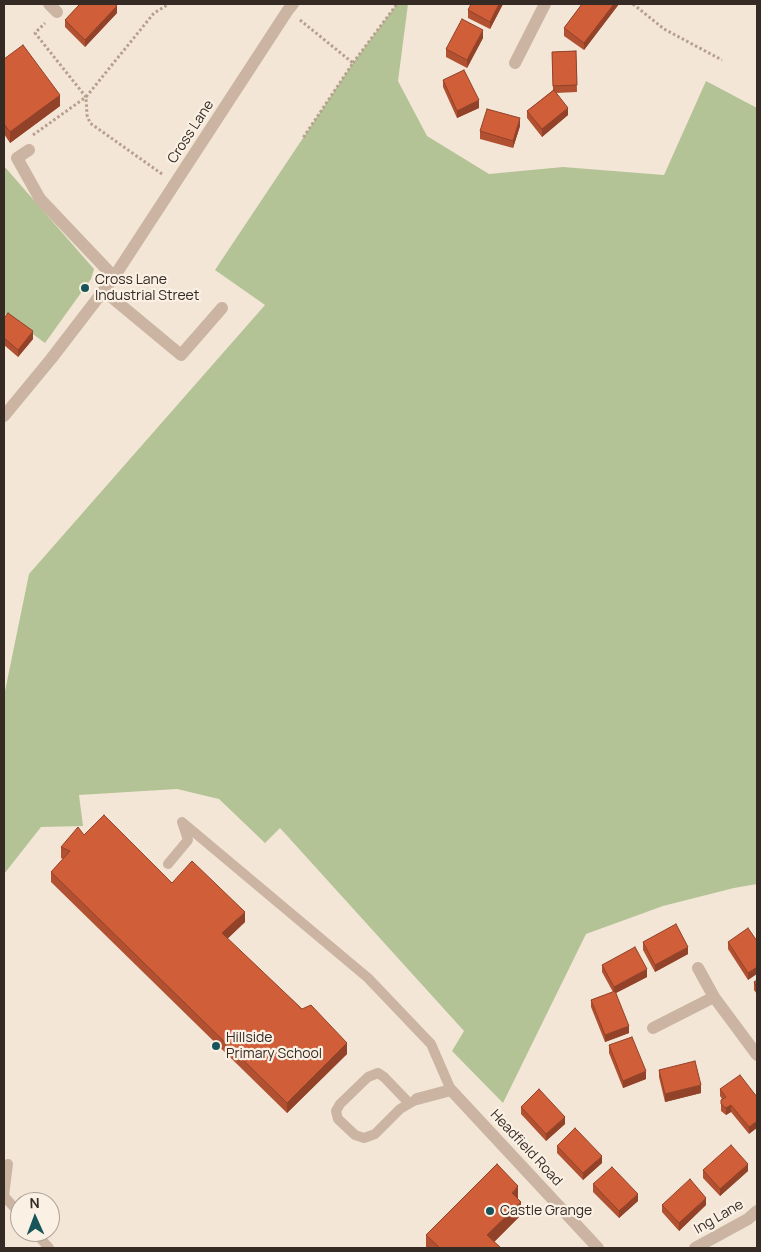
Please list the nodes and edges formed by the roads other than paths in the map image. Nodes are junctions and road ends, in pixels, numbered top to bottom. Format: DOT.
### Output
graph roads {
  1 [pos="545,4"];
  2 [pos="291,7"];
  3 [pos="514,63"];
  4 [pos="29,150"];
  5 [pos="114,277"];
  6 [pos="104,291"];
  7 [pos="222,308"];
  8 [pos="4,416"];
  9 [pos="168,864"];
  10 [pos="698,968"];
  11 [pos="714,997"];
  12 [pos="653,1028"];
  13 [pos="757,1055"];
  14 [pos="451,1090"];
  15 [pos="413,1101"];
  16 [pos="8,1164"];
  17 [pos="10,1203"];
  18 [pos="757,1211"];
  19 [pos="598,1248"];
  20 [pos="695,1248"];
  1 -- 3 [label="street"];
  2 -- 5 [label="street, Cross Lane"];
  4 -- 5 [label="street"];
  5 -- 6 [label="street, Cross Lane"];
  6 -- 7 [label="street"];
  6 -- 8 [label="street, Cross Lane"];
  9 -- 14 [label="lane"];
  10 -- 11 [label="street"];
  11 -- 12 [label="street"];
  11 -- 13 [label="street"];
  14 -- 15 [label="street"];
  14 -- 19 [label="street, Headfield Road"];
  15 -- 15 [label="lane"];
  16 -- 17 [label="lane"];
  18 -- 20 [label="street, Ing Lane"];
}
